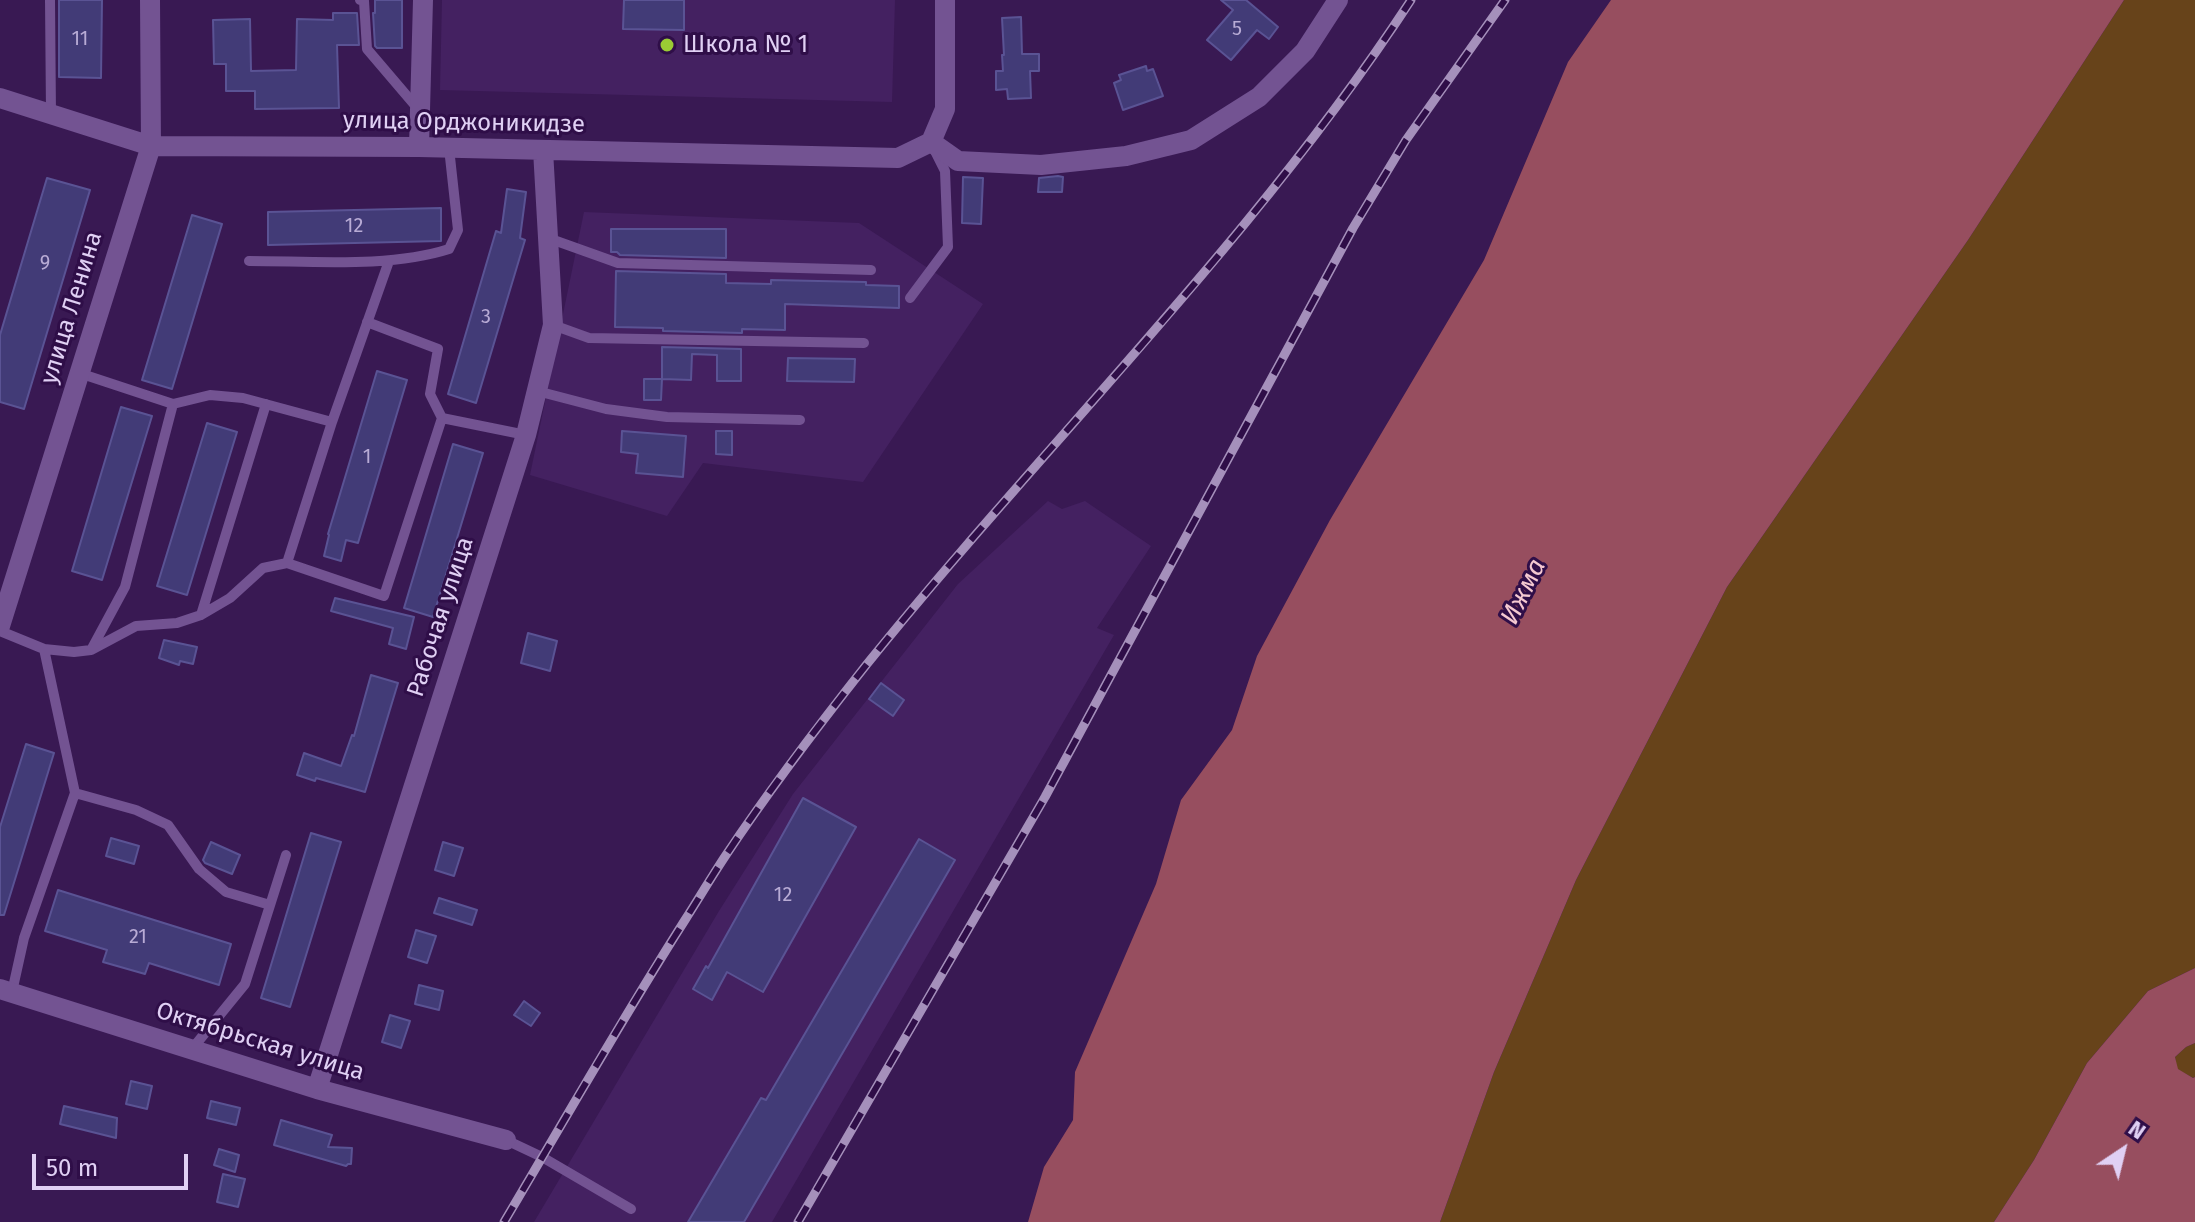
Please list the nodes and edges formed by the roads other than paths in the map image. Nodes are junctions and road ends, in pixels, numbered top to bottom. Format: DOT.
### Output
graph roads {
  1 [pos="50,0"];
  2 [pos="150,0"];
  3 [pos="360,0"];
  4 [pos="423,0"];
  5 [pos="945,0"];
  6 [pos="1338,0"];
  7 [pos="0,98"];
  8 [pos="420,111"];
  9 [pos="51,115"];
  10 [pos="931,142"];
  11 [pos="151,146"];
  12 [pos="419,147"];
  13 [pos="449,148"];
  14 [pos="543,150"];
  15 [pos="548,238"];
  16 [pos="249,261"];
  17 [pos="389,261"];
  18 [pos="871,270"];
  19 [pos="910,298"];
  20 [pos="367,322"];
  21 [pos="553,325"];
  22 [pos="864,343"];
  23 [pos="79,373"];
  24 [pos="537,391"];
  25 [pos="173,404"];
  26 [pos="266,404"];
  27 [pos="442,418"];
  28 [pos="800,420"];
  29 [pos="332,422"];
  30 [pos="526,435"];
  31 [pos="287,563"];
  32 [pos="201,615"];
  33 [pos="0,628"];
  34 [pos="44,649"];
  35 [pos="91,650"];
  36 [pos="75,793"];
  37 [pos="286,855"];
  38 [pos="270,905"];
  39 [pos="6,990"];
  40 [pos="192,1049"];
  41 [pos="317,1089"];
  42 [pos="506,1140"];
  43 [pos="631,1209"];
  1 -- 9 [label="lane"];
  2 -- 11 [label="street, улица Ленина"];
  3 -- 8 [label="lane"];
  4 -- 8 [label="street"];
  5 -- 10 [label="street"];
  6 -- 10 [label="street"];
  7 -- 9 [label="street, улица Орджоникидзе"];
  8 -- 12 [label="street"];
  9 -- 11 [label="street, улица Орджоникидзе"];
  10 -- 14 [label="street, улица Орджоникидзе"];
  10 -- 19 [label="lane"];
  11 -- 12 [label="street, улица Орджоникидзе"];
  11 -- 23 [label="street, улица Ленина"];
  12 -- 13 [label="street, улица Орджоникидзе"];
  13 -- 14 [label="street, улица Орджоникидзе"];
  13 -- 17 [label="lane"];
  14 -- 15 [label="street, Рабочая улица"];
  15 -- 18 [label="lane"];
  15 -- 21 [label="street, Рабочая улица"];
  16 -- 17 [label="lane"];
  17 -- 20 [label="lane"];
  20 -- 27 [label="lane"];
  20 -- 29 [label="lane"];
  21 -- 22 [label="lane"];
  21 -- 24 [label="street, Рабочая улица"];
  23 -- 25 [label="lane"];
  23 -- 33 [label="street, улица Ленина"];
  24 -- 28 [label="lane"];
  24 -- 30 [label="street, Рабочая улица"];
  25 -- 26 [label="lane"];
  25 -- 35 [label="lane"];
  26 -- 29 [label="lane"];
  26 -- 32 [label="lane"];
  27 -- 30 [label="lane"];
  27 -- 31 [label="lane"];
  29 -- 31 [label="lane"];
  30 -- 41 [label="street, Рабочая улица"];
  31 -- 32 [label="lane"];
  32 -- 35 [label="lane"];
  33 -- 34 [label="lane"];
  34 -- 35 [label="lane"];
  34 -- 36 [label="lane"];
  36 -- 38 [label="lane"];
  36 -- 39 [label="lane"];
  37 -- 38 [label="lane"];
  38 -- 40 [label="lane"];
  39 -- 40 [label="street, Октябрьская улица"];
  40 -- 41 [label="street, Октябрьская улица"];
  41 -- 42 [label="street, Октябрьская улица"];
  42 -- 43 [label="lane"];
}
